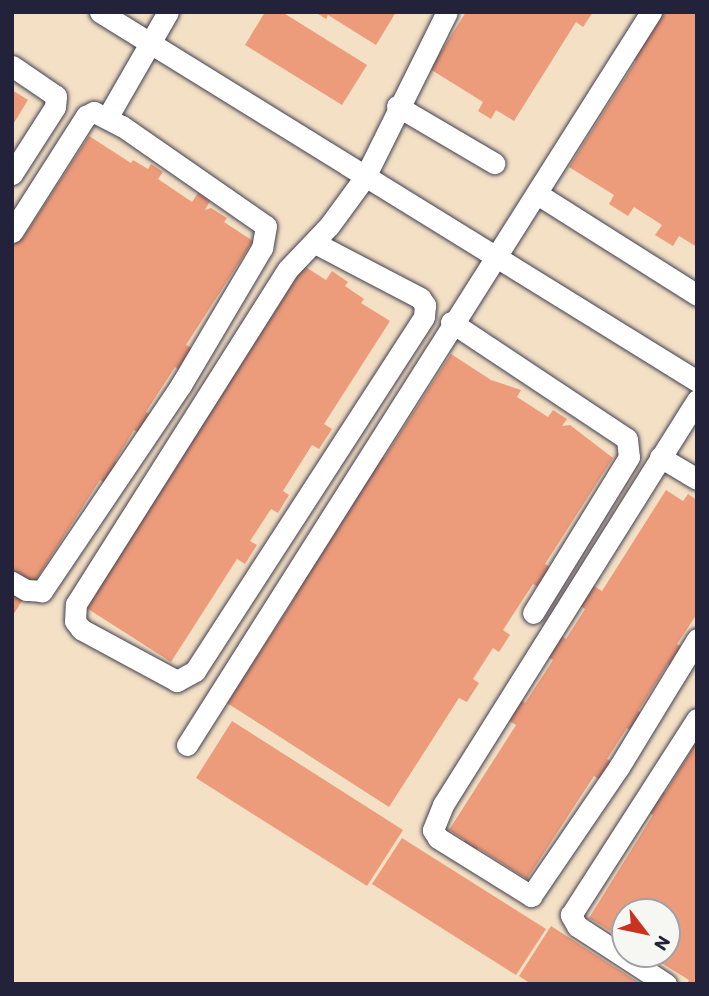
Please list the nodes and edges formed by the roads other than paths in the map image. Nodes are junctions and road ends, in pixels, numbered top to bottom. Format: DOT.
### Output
graph roads {
  1 [pos="100,12"];
  2 [pos="167,12"];
  3 [pos="447,12"];
  4 [pos="651,12"];
  5 [pos="152,44"];
  6 [pos="12,66"];
  7 [pos="397,106"];
  8 [pos="107,118"];
  9 [pos="494,163"];
  10 [pos="12,174"];
  11 [pos="365,177"];
  12 [pos="539,195"];
  13 [pos="12,232"];
  14 [pos="316,243"];
  15 [pos="496,259"];
  16 [pos="697,295"];
  17 [pos="451,323"];
  18 [pos="697,381"];
  19 [pos="697,400"];
  20 [pos="660,457"];
  21 [pos="697,479"];
  22 [pos="12,582"];
  23 [pos="533,612"];
  24 [pos="697,639"];
  25 [pos="697,719"];
  26 [pos="187,745"];
  27 [pos="666,984"];
  1 -- 5 [label="lane"];
  2 -- 5 [label="lane"];
  3 -- 7 [label="lane"];
  4 -- 12 [label="lane"];
  5 -- 8 [label="lane"];
  5 -- 11 [label="lane"];
  6 -- 10 [label="lane"];
  7 -- 9 [label="lane"];
  7 -- 11 [label="lane"];
  8 -- 13 [label="lane"];
  8 -- 22 [label="lane"];
  11 -- 14 [label="lane"];
  11 -- 15 [label="lane"];
  12 -- 15 [label="lane"];
  12 -- 16 [label="lane"];
  14 -- 14 [label="lane"];
  15 -- 17 [label="lane"];
  15 -- 18 [label="lane"];
  17 -- 23 [label="lane"];
  17 -- 26 [label="lane"];
  19 -- 20 [label="lane"];
  20 -- 21 [label="lane"];
  20 -- 24 [label="lane"];
  25 -- 27 [label="lane"];
}
